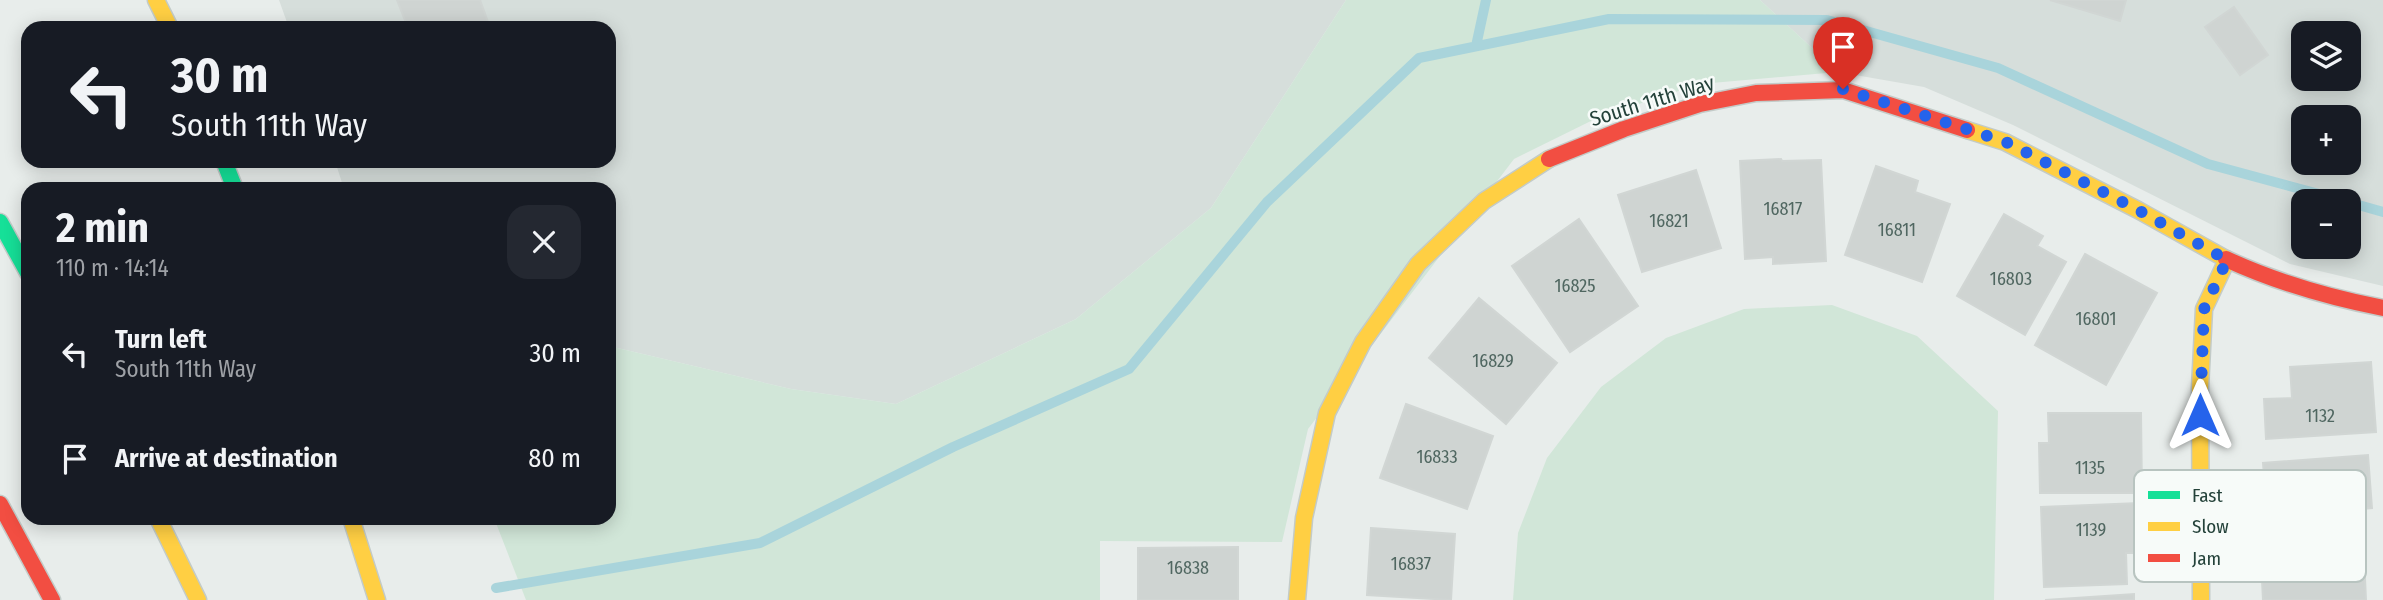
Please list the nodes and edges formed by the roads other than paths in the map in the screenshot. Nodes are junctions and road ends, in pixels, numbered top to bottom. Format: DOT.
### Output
graph roads {
  1 [pos="156,0"];
  2 [pos="166,21"];
  3 [pos="0,222"];
  4 [pos="21,260"];
  5 [pos="2227,260"];
  6 [pos="2383,308"];
  7 [pos="2200,470"];
  8 [pos="0,504"];
  9 [pos="161,525"];
  10 [pos="353,525"];
  11 [pos="2201,582"];
  12 [pos="52,600"];
  13 [pos="198,600"];
  14 [pos="377,600"];
  15 [pos="1297,600"];
  16 [pos="2201,600"];
  1 -- 2 [label="main road"];
  3 -- 4 [label="main road"];
  5 -- 6 [label="main road, South 11th Way"];
  5 -- 7 [label="main road"];
  5 -- 15 [label="main road, South 11th Way"];
  8 -- 12 [label="main road"];
  9 -- 13 [label="main road"];
  10 -- 14 [label="main road"];
  11 -- 16 [label="main road"];
}
